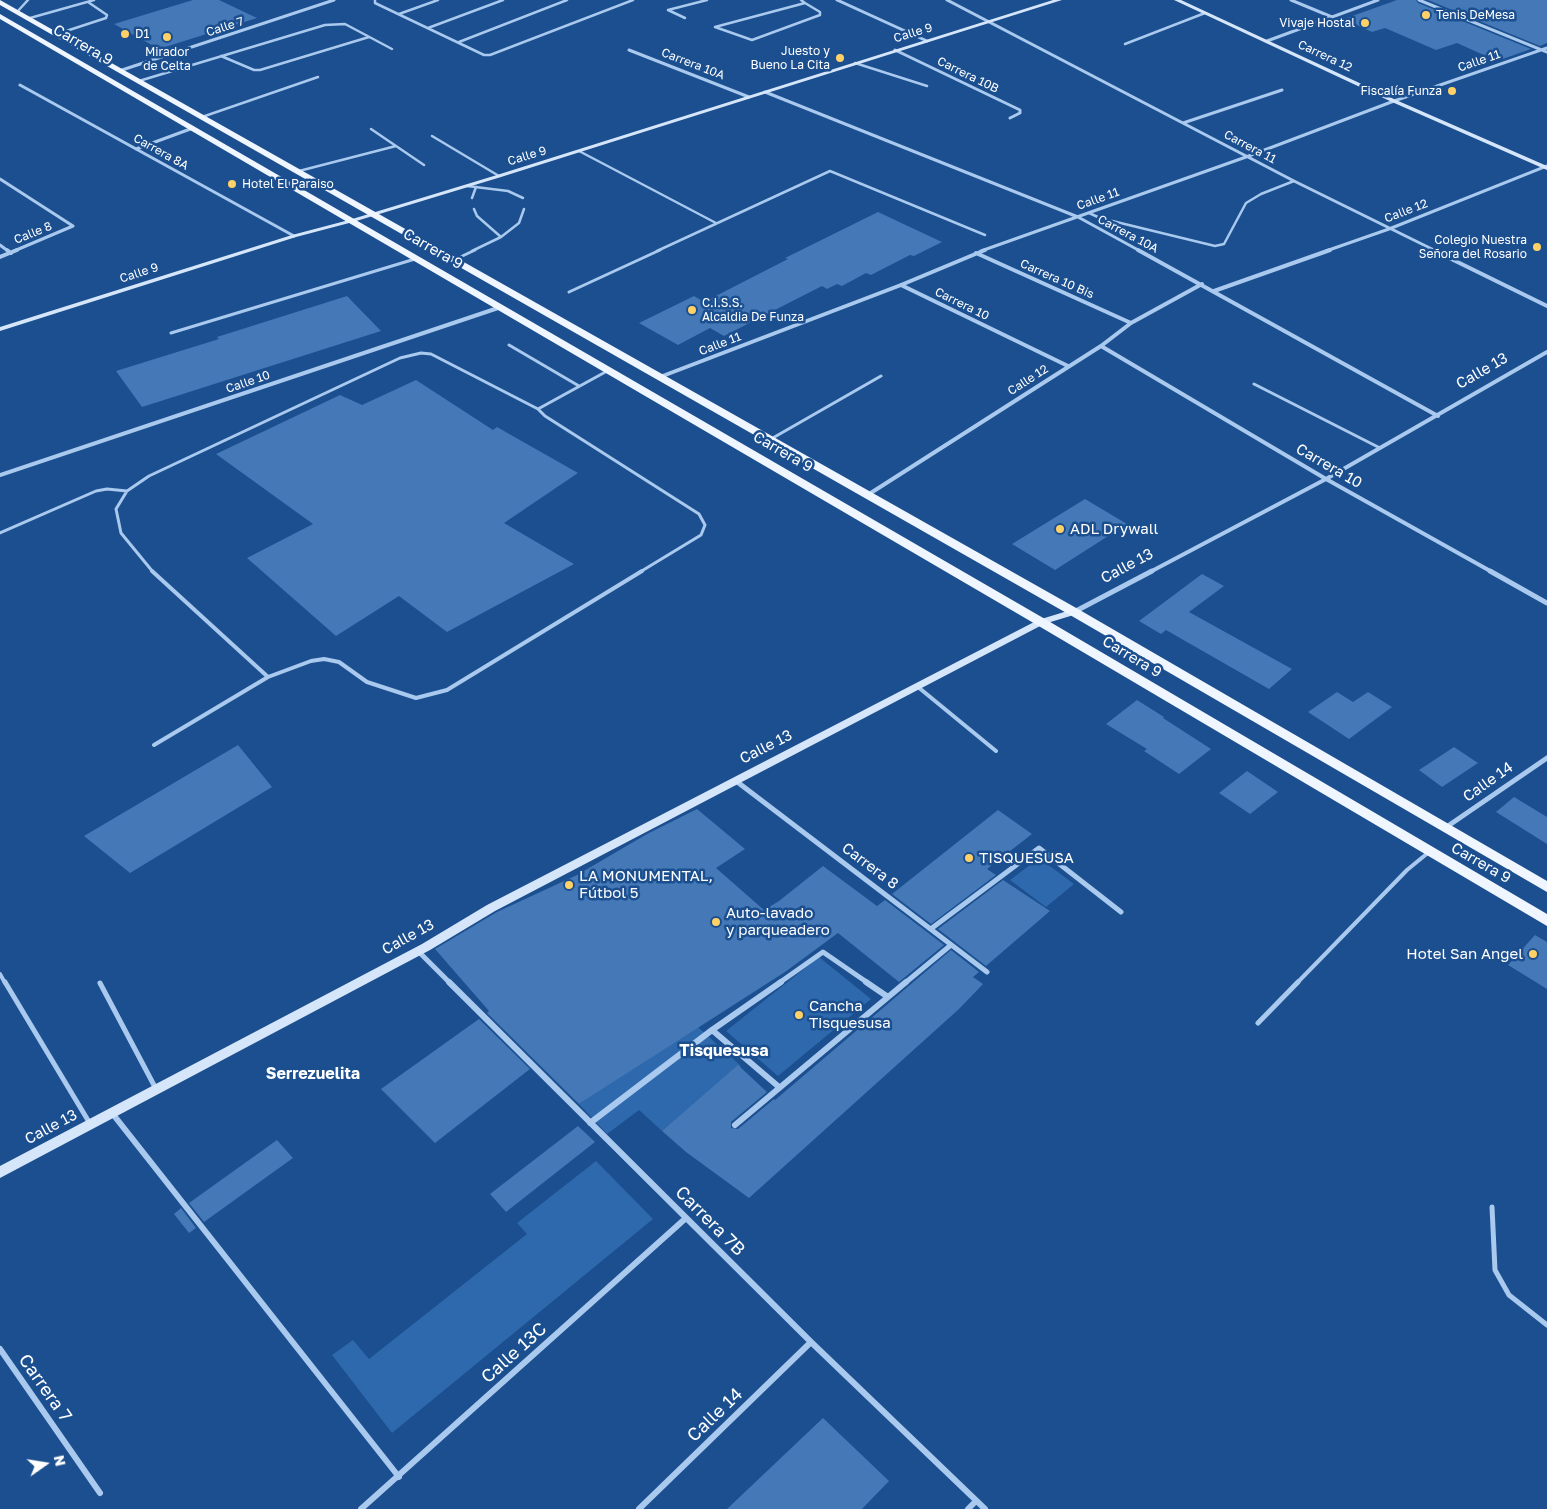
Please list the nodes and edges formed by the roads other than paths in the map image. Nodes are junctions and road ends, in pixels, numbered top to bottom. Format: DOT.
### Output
graph roads {
  1 [pos="28,0"];
  2 [pos="94,0"];
  3 [pos="334,0"];
  4 [pos="375,0"];
  5 [pos="438,0"];
  6 [pos="503,0"];
  7 [pos="567,0"];
  8 [pos="633,0"];
  9 [pos="707,0"];
  10 [pos="801,0"];
  11 [pos="837,0"];
  12 [pos="947,0"];
  13 [pos="1059,0"];
  14 [pos="1177,0"];
  15 [pos="1291,0"];
  16 [pos="1378,0"];
  17 [pos="1419,0"];
  18 [pos="0,2"];
  19 [pos="88,2"];
  20 [pos="805,3"];
  21 [pos="17,12"];
  22 [pos="1205,13"];
  23 [pos="399,14"];
  24 [pos="0,16"];
  25 [pos="1332,16"];
  26 [pos="30,18"];
  27 [pos="685,18"];
  28 [pos="990,22"];
  29 [pos="428,28"];
  30 [pos="57,34"];
  31 [pos="369,37"];
  32 [pos="928,40"];
  33 [pos="1267,41"];
  34 [pos="459,42"];
  35 [pos="1125,44"];
  36 [pos="392,48"];
  37 [pos="1547,48"];
  38 [pos="629,50"];
  39 [pos="896,50"];
  40 [pos="1541,50"];
  41 [pos="1547,52"];
  42 [pos="220,56"];
  43 [pos="855,63"];
  44 [pos="122,70"];
  45 [pos="318,77"];
  46 [pos="139,80"];
  47 [pos="20,85"];
  48 [pos="927,86"];
  49 [pos="1282,90"];
  50 [pos="765,92"];
  51 [pos="749,97"];
  52 [pos="1394,101"];
  53 [pos="202,117"];
  54 [pos="1010,118"];
  55 [pos="1184,123"];
  56 [pos="193,128"];
  57 [pos="371,129"];
  58 [pos="432,136"];
  59 [pos="396,146"];
  60 [pos="136,149"];
  61 [pos="579,151"];
  62 [pos="1246,157"];
  63 [pos="424,165"];
  64 [pos="1546,167"];
  65 [pos="298,172"];
  66 [pos="499,176"];
  67 [pos="0,180"];
  68 [pos="1294,181"];
  69 [pos="466,186"];
  70 [pos="476,187"];
  71 [pos="472,198"];
  72 [pos="523,198"];
  73 [pos="474,209"];
  74 [pos="524,209"];
  75 [pos="1089,213"];
  76 [pos="372,214"];
  77 [pos="1078,217"];
  78 [pos="352,221"];
  79 [pos="717,223"];
  80 [pos="1389,229"];
  81 [pos="985,235"];
  82 [pos="294,236"];
  83 [pos="501,237"];
  84 [pos="0,245"];
  85 [pos="11,252"];
  86 [pos="976,253"];
  87 [pos="0,257"];
  88 [pos="417,258"];
  89 [pos="453,260"];
  90 [pos="1202,284"];
  91 [pos="901,285"];
  92 [pos="1214,291"];
  93 [pos="569,292"];
  94 [pos="1547,306"];
  95 [pos="502,307"];
  96 [pos="1131,323"];
  97 [pos="0,329"];
  98 [pos="171,333"];
  99 [pos="509,345"];
  100 [pos="1101,346"];
  101 [pos="1547,352"];
  102 [pos="1068,366"];
  103 [pos="610,370"];
  104 [pos="882,376"];
  105 [pos="659,377"];
  106 [pos="1254,384"];
  107 [pos="579,386"];
  108 [pos="538,409"];
  109 [pos="1438,416"];
  110 [pos="769,440"];
  111 [pos="1380,448"];
  112 [pos="0,476"];
  113 [pos="1326,479"];
  114 [pos="127,491"];
  115 [pos="866,496"];
  116 [pos="0,533"];
  117 [pos="1547,603"];
  118 [pos="1074,612"];
  119 [pos="1041,622"];
  120 [pos="268,677"];
  121 [pos="918,687"];
  122 [pos="154,745"];
  123 [pos="996,750"];
  124 [pos="1547,758"];
  125 [pos="736,781"];
  126 [pos="1444,829"];
  127 [pos="1429,852"];
  128 [pos="1547,887"];
  129 [pos="1121,912"];
  130 [pos="1547,921"];
  131 [pos="932,928"];
  132 [pos="952,945"];
  133 [pos="418,951"];
  134 [pos="987,972"];
  135 [pos="0,974"];
  136 [pos="100,983"];
  137 [pos="888,997"];
  138 [pos="1258,1023"];
  139 [pos="712,1030"];
  140 [pos="779,1086"];
  141 [pos="156,1090"];
  142 [pos="112,1113"];
  143 [pos="590,1123"];
  144 [pos="91,1124"];
  145 [pos="735,1125"];
  146 [pos="0,1172"];
  147 [pos="1492,1207"];
  148 [pos="686,1218"];
  149 [pos="1547,1325"];
  150 [pos="811,1342"];
  151 [pos="0,1349"];
  152 [pos="399,1477"];
  153 [pos="100,1493"];
  154 [pos="976,1501"];
  155 [pos="362,1509"];
  156 [pos="639,1509"];
  157 [pos="968,1509"];
  158 [pos="985,1509"];
  1 -- 21 [label="lane"];
  2 -- 19 [label="lane"];
  3 -- 44 [label="street, Calle 7"];
  4 -- 23 [label="lane"];
  5 -- 23 [label="lane"];
  6 -- 29 [label="lane"];
  7 -- 34 [label="lane"];
  8 -- 34 [label="lane"];
  9 -- 27 [label="lane"];
  10 -- 20 [label="lane"];
  11 -- 32 [label="street, Carrera 10B"];
  12 -- 28 [label="street, Carrera 11"];
  13 -- 28 [label="main road, Calle 9"];
  14 -- 22 [label="main road, Carrera 12"];
  15 -- 25 [label="street"];
  16 -- 25 [label="street"];
  17 -- 40 [label="street"];
  18 -- 21 [label="main road, Carrera 9"];
  19 -- 26 [label="lane"];
  19 -- 30 [label="lane"];
  20 -- 20 [label="lane"];
  21 -- 26 [label="main road, Carrera 9"];
  22 -- 33 [label="main road, Carrera 12"];
  22 -- 35 [label="lane"];
  23 -- 29 [label="lane"];
  24 -- 56 [label="main road, Carrera 9"];
  25 -- 33 [label="street"];
  26 -- 30 [label="main road, Carrera 9"];
  28 -- 32 [label="main road, Calle 9"];
  28 -- 55 [label="street, Carrera 11"];
  29 -- 34 [label="lane"];
  30 -- 44 [label="main road, Carrera 9"];
  31 -- 36 [label="lane"];
  31 -- 42 [label="lane"];
  31 -- 42 [label="lane"];
  32 -- 39 [label="main road, Calle 9"];
  33 -- 52 [label="main road, Carrera 12"];
  37 -- 40 [label="street, Calle 11"];
  38 -- 51 [label="street, Carrera 10A"];
  39 -- 43 [label="main road, Calle 9"];
  39 -- 54 [label="street, Carrera 10B"];
  40 -- 41 [label="street"];
  40 -- 52 [label="street, Calle 11"];
  42 -- 46 [label="lane"];
  43 -- 48 [label="lane"];
  43 -- 50 [label="main road, Calle 9"];
  44 -- 46 [label="main road, Carrera 9"];
  45 -- 53 [label="lane"];
  46 -- 53 [label="main road, Carrera 9"];
  47 -- 60 [label="street, Carrera 8A"];
  49 -- 55 [label="street"];
  50 -- 51 [label="main road, Calle 9"];
  50 -- 77 [label="street, Carrera 10A"];
  51 -- 61 [label="main road, Calle 9"];
  52 -- 62 [label="street, Calle 11"];
  52 -- 64 [label="main road, Carrera 12"];
  53 -- 65 [label="main road, Carrera 9"];
  55 -- 62 [label="street, Carrera 11"];
  56 -- 60 [label="street"];
  56 -- 78 [label="main road, Carrera 9"];
  57 -- 59 [label="lane"];
  58 -- 66 [label="lane"];
  59 -- 63 [label="lane"];
  59 -- 65 [label="lane"];
  60 -- 82 [label="street, Carrera 8A"];
  61 -- 66 [label="main road, Calle 9"];
  61 -- 79 [label="lane"];
  62 -- 68 [label="street, Carrera 11"];
  62 -- 75 [label="street, Calle 11"];
  64 -- 80 [label="street, Calle 12"];
  65 -- 76 [label="main road, Carrera 9"];
  66 -- 69 [label="main road, Calle 9"];
  67 -- 85 [label="street, Calle 8"];
  68 -- 75 [label="lane"];
  68 -- 80 [label="street, Carrera 11"];
  69 -- 70 [label="lane"];
  69 -- 76 [label="main road, Calle 9"];
  70 -- 71 [label="lane"];
  70 -- 72 [label="lane"];
  73 -- 83 [label="lane"];
  74 -- 83 [label="lane"];
  75 -- 77 [label="street, Calle 11"];
  76 -- 78 [label="main road, Calle 9"];
  76 -- 89 [label="main road, Carrera 9"];
  77 -- 86 [label="street, Calle 11"];
  77 -- 90 [label="street, Carrera 10A"];
  78 -- 82 [label="main road, Calle 9"];
  78 -- 88 [label="main road, Carrera 9"];
  79 -- 81 [label="lane"];
  79 -- 93 [label="lane"];
  80 -- 92 [label="street, Calle 12"];
  80 -- 94 [label="street, Carrera 11"];
  82 -- 97 [label="main road, Calle 9"];
  83 -- 89 [label="lane"];
  84 -- 85 [label="street"];
  85 -- 87 [label="street, Calle 8"];
  86 -- 91 [label="street, Calle 11"];
  86 -- 96 [label="street, Carrera 10 Bis"];
  88 -- 95 [label="main road, Carrera 9"];
  88 -- 98 [label="lane"];
  89 -- 105 [label="main road, Carrera 9"];
  90 -- 92 [label="street, Carrera 10A"];
  90 -- 96 [label="street, Calle 12"];
  91 -- 102 [label="street, Carrera 10"];
  91 -- 105 [label="street, Calle 11"];
  92 -- 109 [label="street, Carrera 10A"];
  95 -- 103 [label="main road, Carrera 9"];
  95 -- 112 [label="street, Calle 10"];
  96 -- 100 [label="street, Calle 12"];
  99 -- 107 [label="lane"];
  100 -- 102 [label="street, Calle 12"];
  100 -- 113 [label="street, Carrera 10"];
  101 -- 109 [label="street, Calle 13"];
  102 -- 115 [label="street, Calle 12"];
  103 -- 107 [label="lane"];
  103 -- 119 [label="main road, Carrera 9"];
  104 -- 110 [label="lane"];
  105 -- 110 [label="main road, Carrera 9"];
  106 -- 111 [label="lane"];
  107 -- 108 [label="lane"];
  108 -- 114 [label="lane"];
  108 -- 120 [label="lane"];
  109 -- 111 [label="street, Calle 13"];
  110 -- 115 [label="main road, Carrera 9"];
  111 -- 113 [label="street, Calle 13"];
  113 -- 117 [label="street, Carrera 10"];
  113 -- 118 [label="street, Calle 13"];
  114 -- 116 [label="lane"];
  114 -- 120 [label="lane"];
  115 -- 118 [label="main road, Carrera 9"];
  118 -- 119 [label="main road, Calle 13"];
  118 -- 126 [label="main road, Carrera 9"];
  119 -- 121 [label="main road, Calle 13"];
  119 -- 127 [label="main road, Carrera 9"];
  120 -- 122 [label="lane"];
  121 -- 123 [label="lane"];
  121 -- 125 [label="main road, Calle 13"];
  124 -- 126 [label="street, Calle 14"];
  125 -- 131 [label="street, Carrera 8"];
  125 -- 133 [label="main road, Calle 13"];
  126 -- 128 [label="main road, Carrera 9"];
  127 -- 130 [label="main road, Carrera 9"];
  127 -- 138 [label="lane"];
  129 -- 131 [label="street"];
  131 -- 132 [label="street, Carrera 8"];
  132 -- 134 [label="street, Carrera 8"];
  132 -- 137 [label="street"];
  133 -- 141 [label="main road, Calle 13"];
  133 -- 143 [label="street, Carrera 7B"];
  135 -- 144 [label="lane"];
  136 -- 141 [label="lane"];
  137 -- 139 [label="street"];
  137 -- 140 [label="street"];
  139 -- 140 [label="street"];
  139 -- 143 [label="street"];
  140 -- 145 [label="street"];
  141 -- 142 [label="main road, Calle 13"];
  142 -- 144 [label="main road, Calle 13"];
  142 -- 152 [label="street"];
  143 -- 148 [label="street, Carrera 7B"];
  144 -- 146 [label="main road, Calle 13"];
  147 -- 149 [label="lane"];
  148 -- 150 [label="street, Carrera 7B"];
  148 -- 152 [label="street, Calle 13C"];
  150 -- 154 [label="street, Carrera 7B"];
  150 -- 156 [label="street, Calle 14"];
  151 -- 153 [label="street, Carrera 7"];
  152 -- 155 [label="street, Calle 13C"];
  154 -- 157 [label="street"];
  154 -- 158 [label="street, Carrera 7B"];
}
